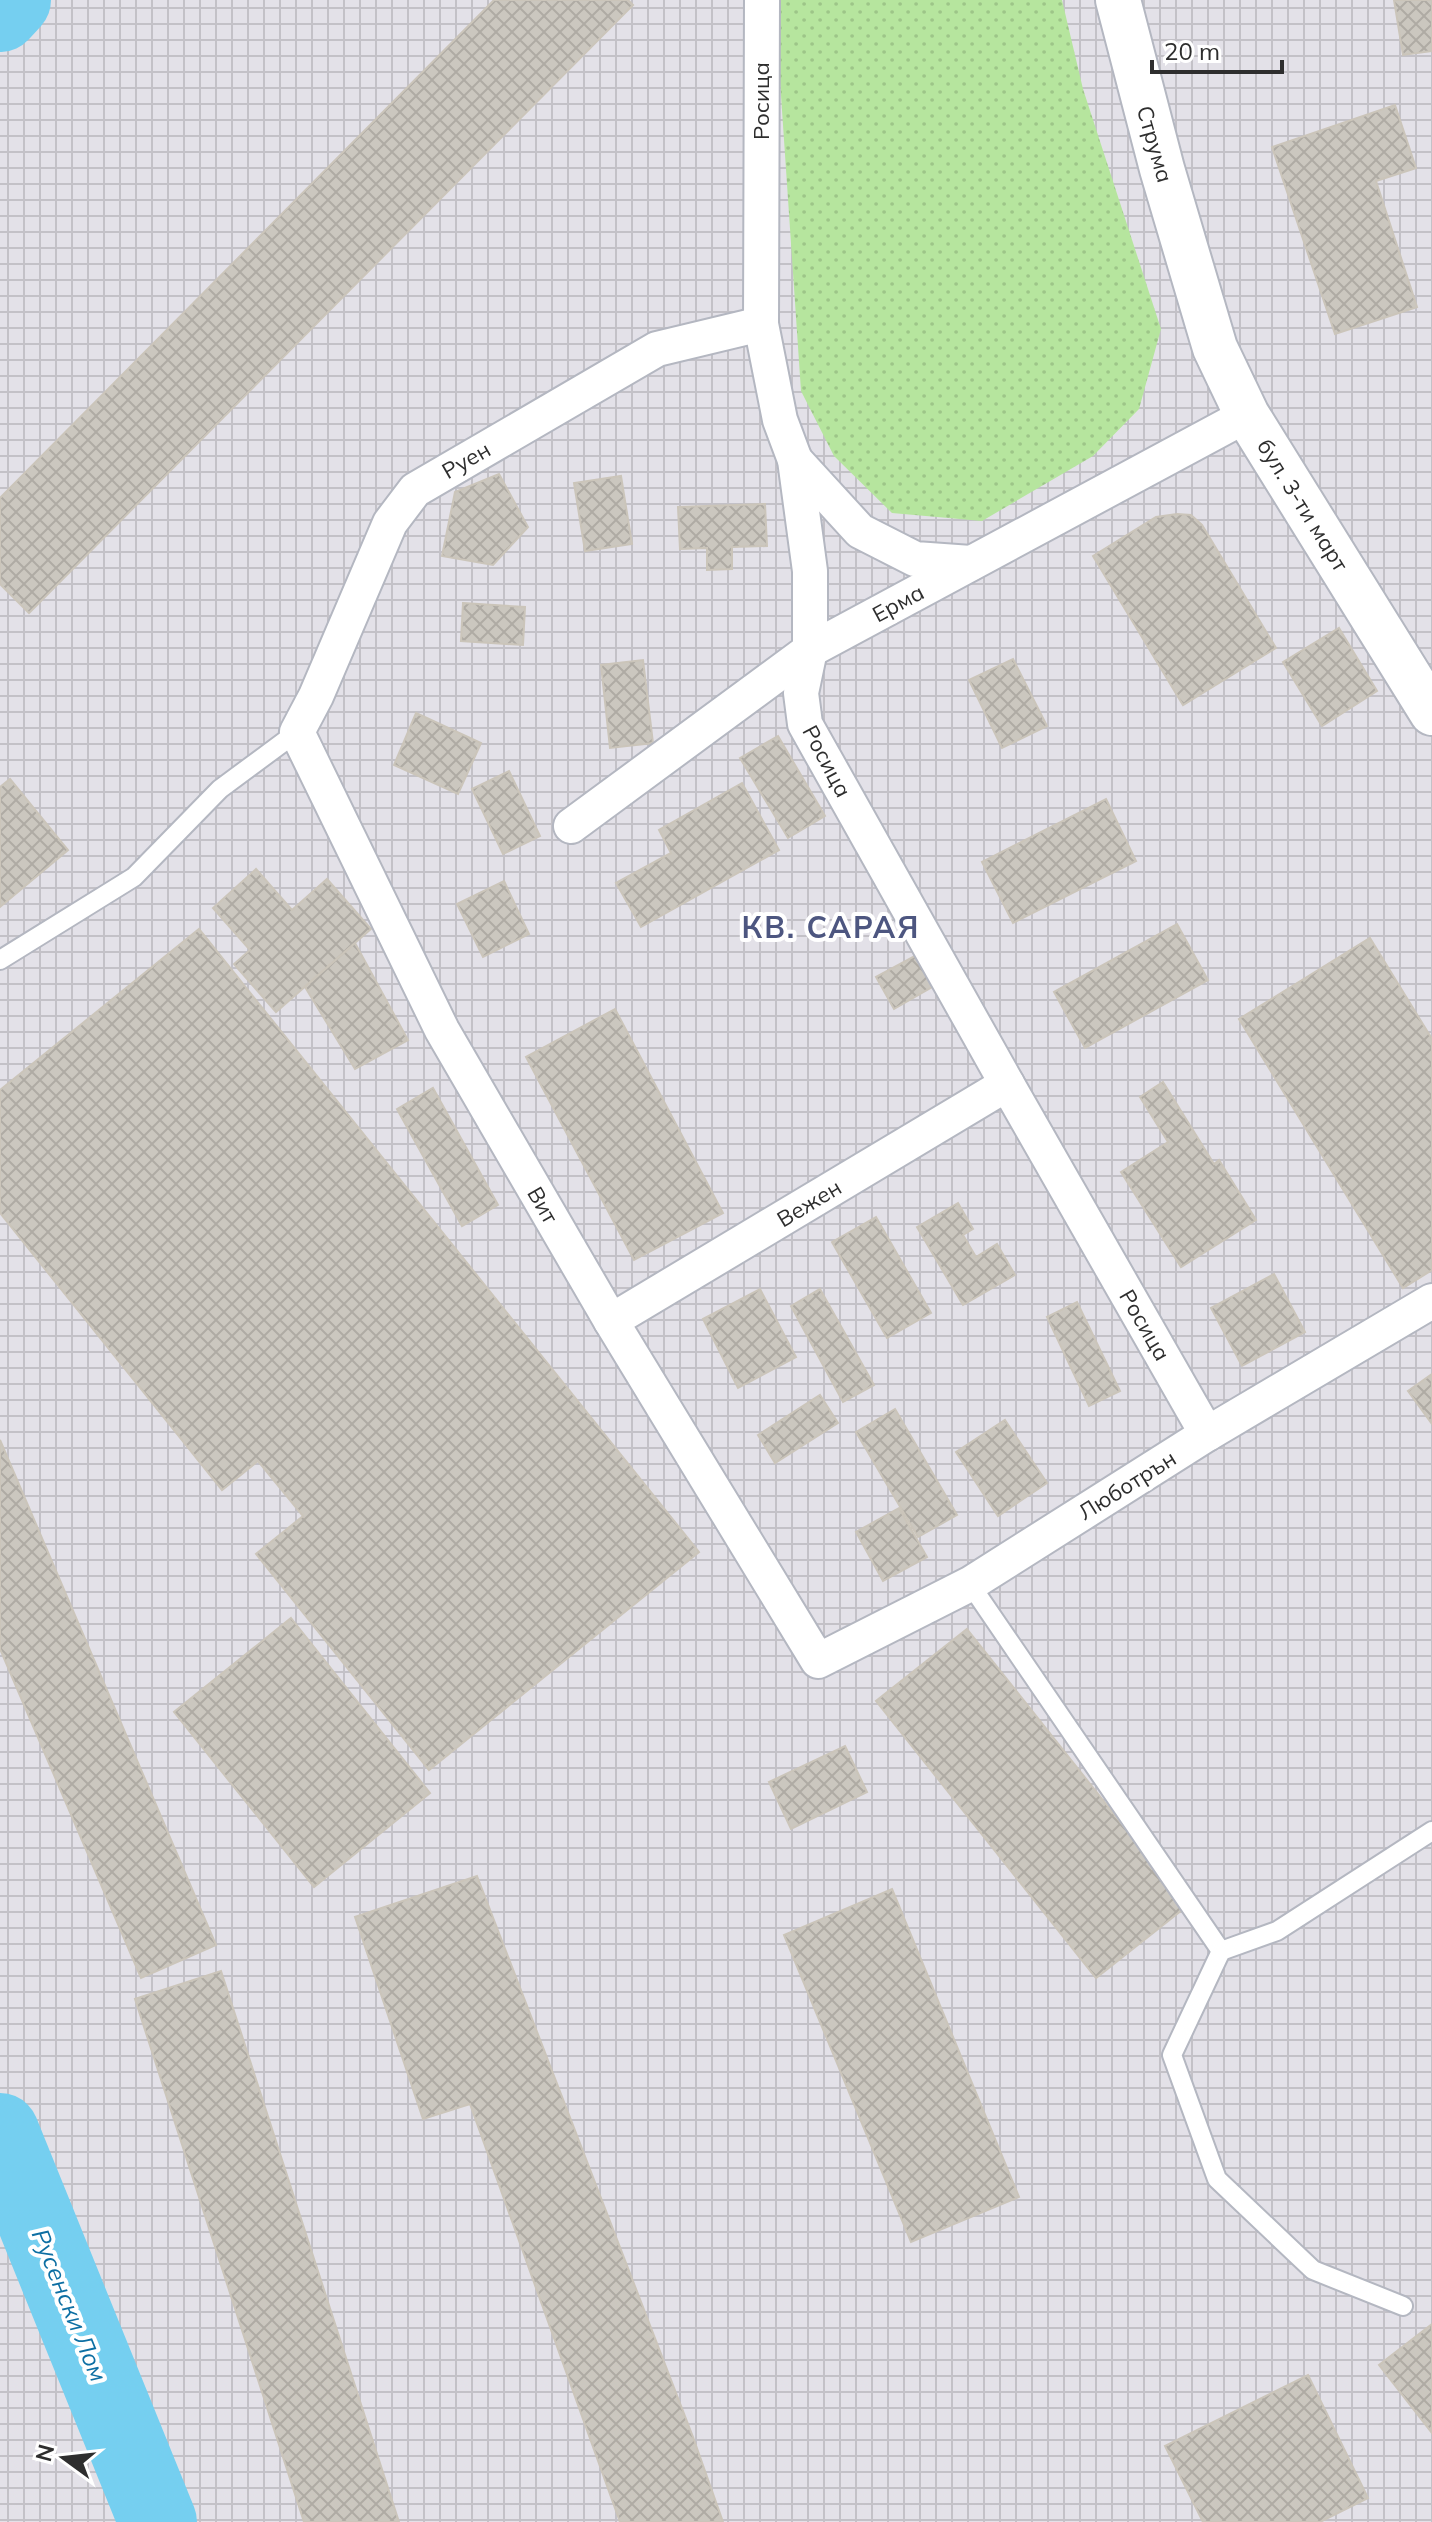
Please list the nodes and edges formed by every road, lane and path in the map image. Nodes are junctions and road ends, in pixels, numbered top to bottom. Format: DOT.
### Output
graph roads {
  1 [pos="762,0"];
  2 [pos="1118,0"];
  3 [pos="1196,286"];
  4 [pos="761,324"];
  5 [pos="1247,415"];
  6 [pos="795,460"];
  7 [pos="971,563"];
  8 [pos="810,650"];
  9 [pos="1432,713"];
  10 [pos="297,732"];
  11 [pos="571,826"];
  12 [pos="0,960"];
  13 [pos="1007,1084"];
  14 [pos="1432,1301"];
  15 [pos="611,1321"];
  16 [pos="1207,1434"];
  17 [pos="970,1584"];
  18 [pos="818,1661"];
  19 [pos="1432,1831"];
  20 [pos="1221,1951"];
  21 [pos="1403,2306"];
  1 -- 4 [label="street, Росица"];
  2 -- 3 [label="main road, Струма"];
  3 -- 5 [label="main road, бул. 3-ти март"];
  4 -- 6 [label="street, Росица"];
  4 -- 10 [label="street, Руен"];
  5 -- 7 [label="street, Ерма"];
  5 -- 9 [label="main road, бул. 3-ти март"];
  6 -- 7 [label="street"];
  6 -- 8 [label="street, Росица"];
  7 -- 8 [label="street, Ерма"];
  8 -- 11 [label="street, Ерма"];
  8 -- 13 [label="street, Росица"];
  10 -- 12 [label="lane"];
  10 -- 15 [label="street, Вит"];
  13 -- 15 [label="street, Вежен"];
  13 -- 16 [label="street, Росица"];
  14 -- 16 [label="street, Люботрън"];
  15 -- 18 [label="street, Вит"];
  16 -- 17 [label="street, Люботрън"];
  17 -- 18 [label="street, Люботрън"];
  17 -- 20 [label="lane"];
  19 -- 20 [label="lane"];
  20 -- 21 [label="lane"];
}
